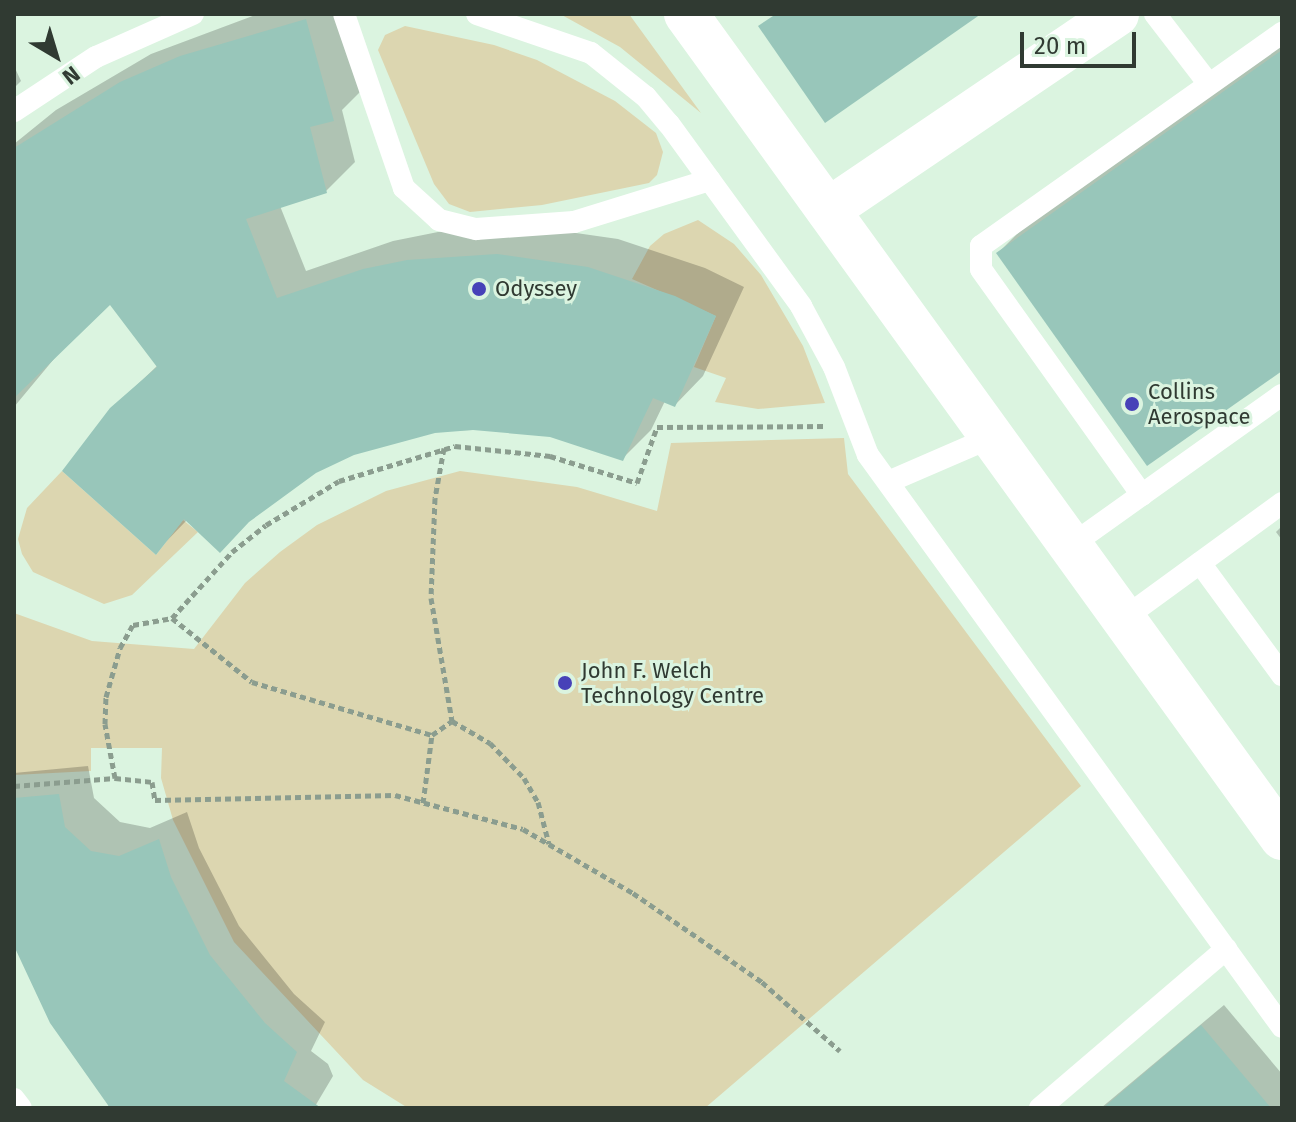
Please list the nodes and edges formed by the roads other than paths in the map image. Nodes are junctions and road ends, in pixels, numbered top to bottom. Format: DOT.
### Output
graph roads {
  1 [pos="193,14"];
  2 [pos="344,14"];
  3 [pos="477,14"];
  4 [pos="686,14"];
  5 [pos="1117,14"];
  6 [pos="1155,14"];
  7 [pos="1282,33"];
  8 [pos="1209,84"];
  9 [pos="14,111"];
  10 [pos="710,180"];
  11 [pos="828,210"];
  12 [pos="1282,395"];
  13 [pos="992,437"];
  14 [pos="888,482"];
  15 [pos="1142,495"];
  16 [pos="1282,503"];
  17 [pos="1070,546"];
  18 [pos="1200,563"];
  19 [pos="1123,619"];
  20 [pos="1282,675"];
  21 [pos="1282,838"];
  22 [pos="1226,949"];
  23 [pos="1282,1027"];
  24 [pos="14,1099"];
  25 [pos="21,1108"];
  26 [pos="1040,1108"];
  1 -- 9 [label="lane"];
  2 -- 10 [label="lane"];
  3 -- 10 [label="lane"];
  4 -- 11 [label="street"];
  5 -- 11 [label="street"];
  6 -- 8 [label="lane"];
  7 -- 8 [label="lane"];
  8 -- 15 [label="lane"];
  10 -- 14 [label="lane"];
  11 -- 13 [label="street"];
  12 -- 15 [label="lane"];
  13 -- 14 [label="lane"];
  13 -- 17 [label="street"];
  14 -- 22 [label="lane"];
  15 -- 17 [label="lane"];
  16 -- 18 [label="lane"];
  17 -- 19 [label="street"];
  18 -- 19 [label="lane"];
  18 -- 20 [label="lane"];
  19 -- 21 [label="street"];
  22 -- 23 [label="lane"];
  22 -- 26 [label="lane"];
  24 -- 25 [label="lane"];
}
